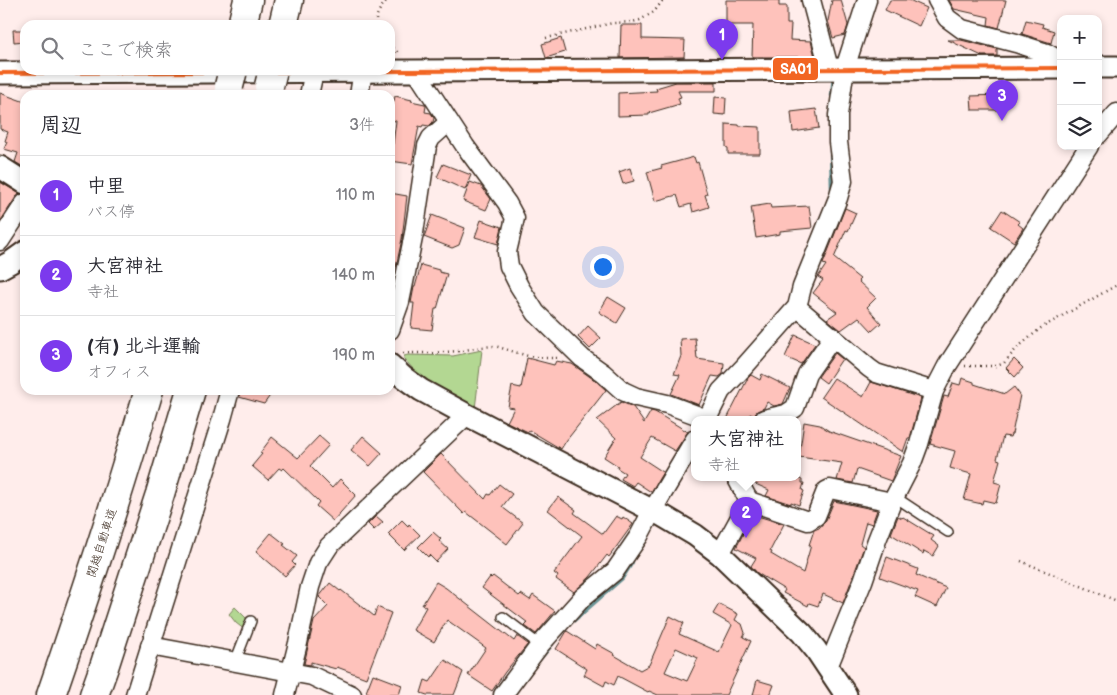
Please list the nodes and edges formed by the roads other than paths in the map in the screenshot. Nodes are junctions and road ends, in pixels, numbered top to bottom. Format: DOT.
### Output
graph roads {
  1 [pos="248,0"];
  2 [pos="289,0"];
  3 [pos="811,0"];
  4 [pos="867,0"];
  5 [pos="937,0"];
  6 [pos="243,20"];
  7 [pos="285,20"];
  8 [pos="1059,60"];
  9 [pos="1102,67"];
  10 [pos="1117,67"];
  11 [pos="836,68"];
  12 [pos="1057,68"];
  13 [pos="395,71"];
  14 [pos="416,71"];
  15 [pos="0,73"];
  16 [pos="20,73"];
  17 [pos="313,75"];
  18 [pos="362,75"];
  19 [pos="310,90"];
  20 [pos="360,90"];
  21 [pos="1117,113"];
  22 [pos="449,122"];
  23 [pos="1102,130"];
  24 [pos="1086,150"];
  25 [pos="0,167"];
  26 [pos="20,180"];
  27 [pos="20,210"];
  28 [pos="0,240"];
  29 [pos="20,258"];
  30 [pos="0,268"];
  31 [pos="792,312"];
  32 [pos="395,316"];
  33 [pos="833,337"];
  34 [pos="395,362"];
  35 [pos="934,391"];
  36 [pos="148,395"];
  37 [pos="190,395"];
  38 [pos="229,395"];
  39 [pos="467,415"];
  40 [pos="699,416"];
  41 [pos="708,416"];
  42 [pos="777,416"];
  43 [pos="691,447"];
  44 [pos="738,481"];
  45 [pos="160,494"];
  46 [pos="893,499"];
  47 [pos="749,501"];
  48 [pos="656,513"];
  49 [pos="948,532"];
  50 [pos="720,554"];
  51 [pos="503,617"];
  52 [pos="251,621"];
  53 [pos="540,645"];
  54 [pos="150,646"];
  55 [pos="235,662"];
  56 [pos="828,667"];
  57 [pos="290,672"];
  58 [pos="51,695"];
  59 [pos="94,695"];
  60 [pos="112,695"];
  61 [pos="135,695"];
  62 [pos="285,695"];
  63 [pos="352,695"];
  64 [pos="503,695"];
  65 [pos="846,695"];
  1 -- 6 [label="highway"];
  2 -- 7 [label="highway"];
  3 -- 11 [label="street"];
  4 -- 11 [label="street"];
  5 -- 8 [label="street"];
  9 -- 10 [label="street"];
  11 -- 12 [label="street"];
  11 -- 14 [label="street"];
  11 -- 31 [label="street"];
  13 -- 14 [label="street"];
  14 -- 22 [label="street"];
  15 -- 16 [label="street"];
  17 -- 19 [label="street"];
  18 -- 20 [label="street"];
  21 -- 23 [label="street"];
  22 -- 32 [label="street"];
  22 -- 40 [label="street"];
  24 -- 35 [label="street"];
  25 -- 26 [label="street"];
  27 -- 28 [label="street"];
  29 -- 30 [label="street"];
  31 -- 33 [label="street"];
  31 -- 41 [label="street"];
  33 -- 35 [label="street"];
  33 -- 42 [label="street"];
  34 -- 39 [label="street"];
  35 -- 46 [label="street"];
  36 -- 58 [label="highway, 関越自動車道"];
  37 -- 45 [label="highway"];
  38 -- 54 [label="street"];
  39 -- 48 [label="street"];
  39 -- 57 [label="street"];
  43 -- 48 [label="street"];
  44 -- 47 [label="street"];
  45 -- 59 [label="highway"];
  45 -- 60 [label="highway"];
  46 -- 47 [label="street"];
  46 -- 49 [label="lane"];
  46 -- 56 [label="street"];
  47 -- 50 [label="street"];
  48 -- 50 [label="street"];
  48 -- 53 [label="street"];
  50 -- 56 [label="street"];
  51 -- 53 [label="lane"];
  52 -- 55 [label="lane"];
  53 -- 64 [label="street"];
  54 -- 55 [label="street"];
  54 -- 61 [label="street"];
  55 -- 57 [label="street"];
  56 -- 65 [label="street"];
  57 -- 62 [label="street"];
  57 -- 63 [label="street"];
}
